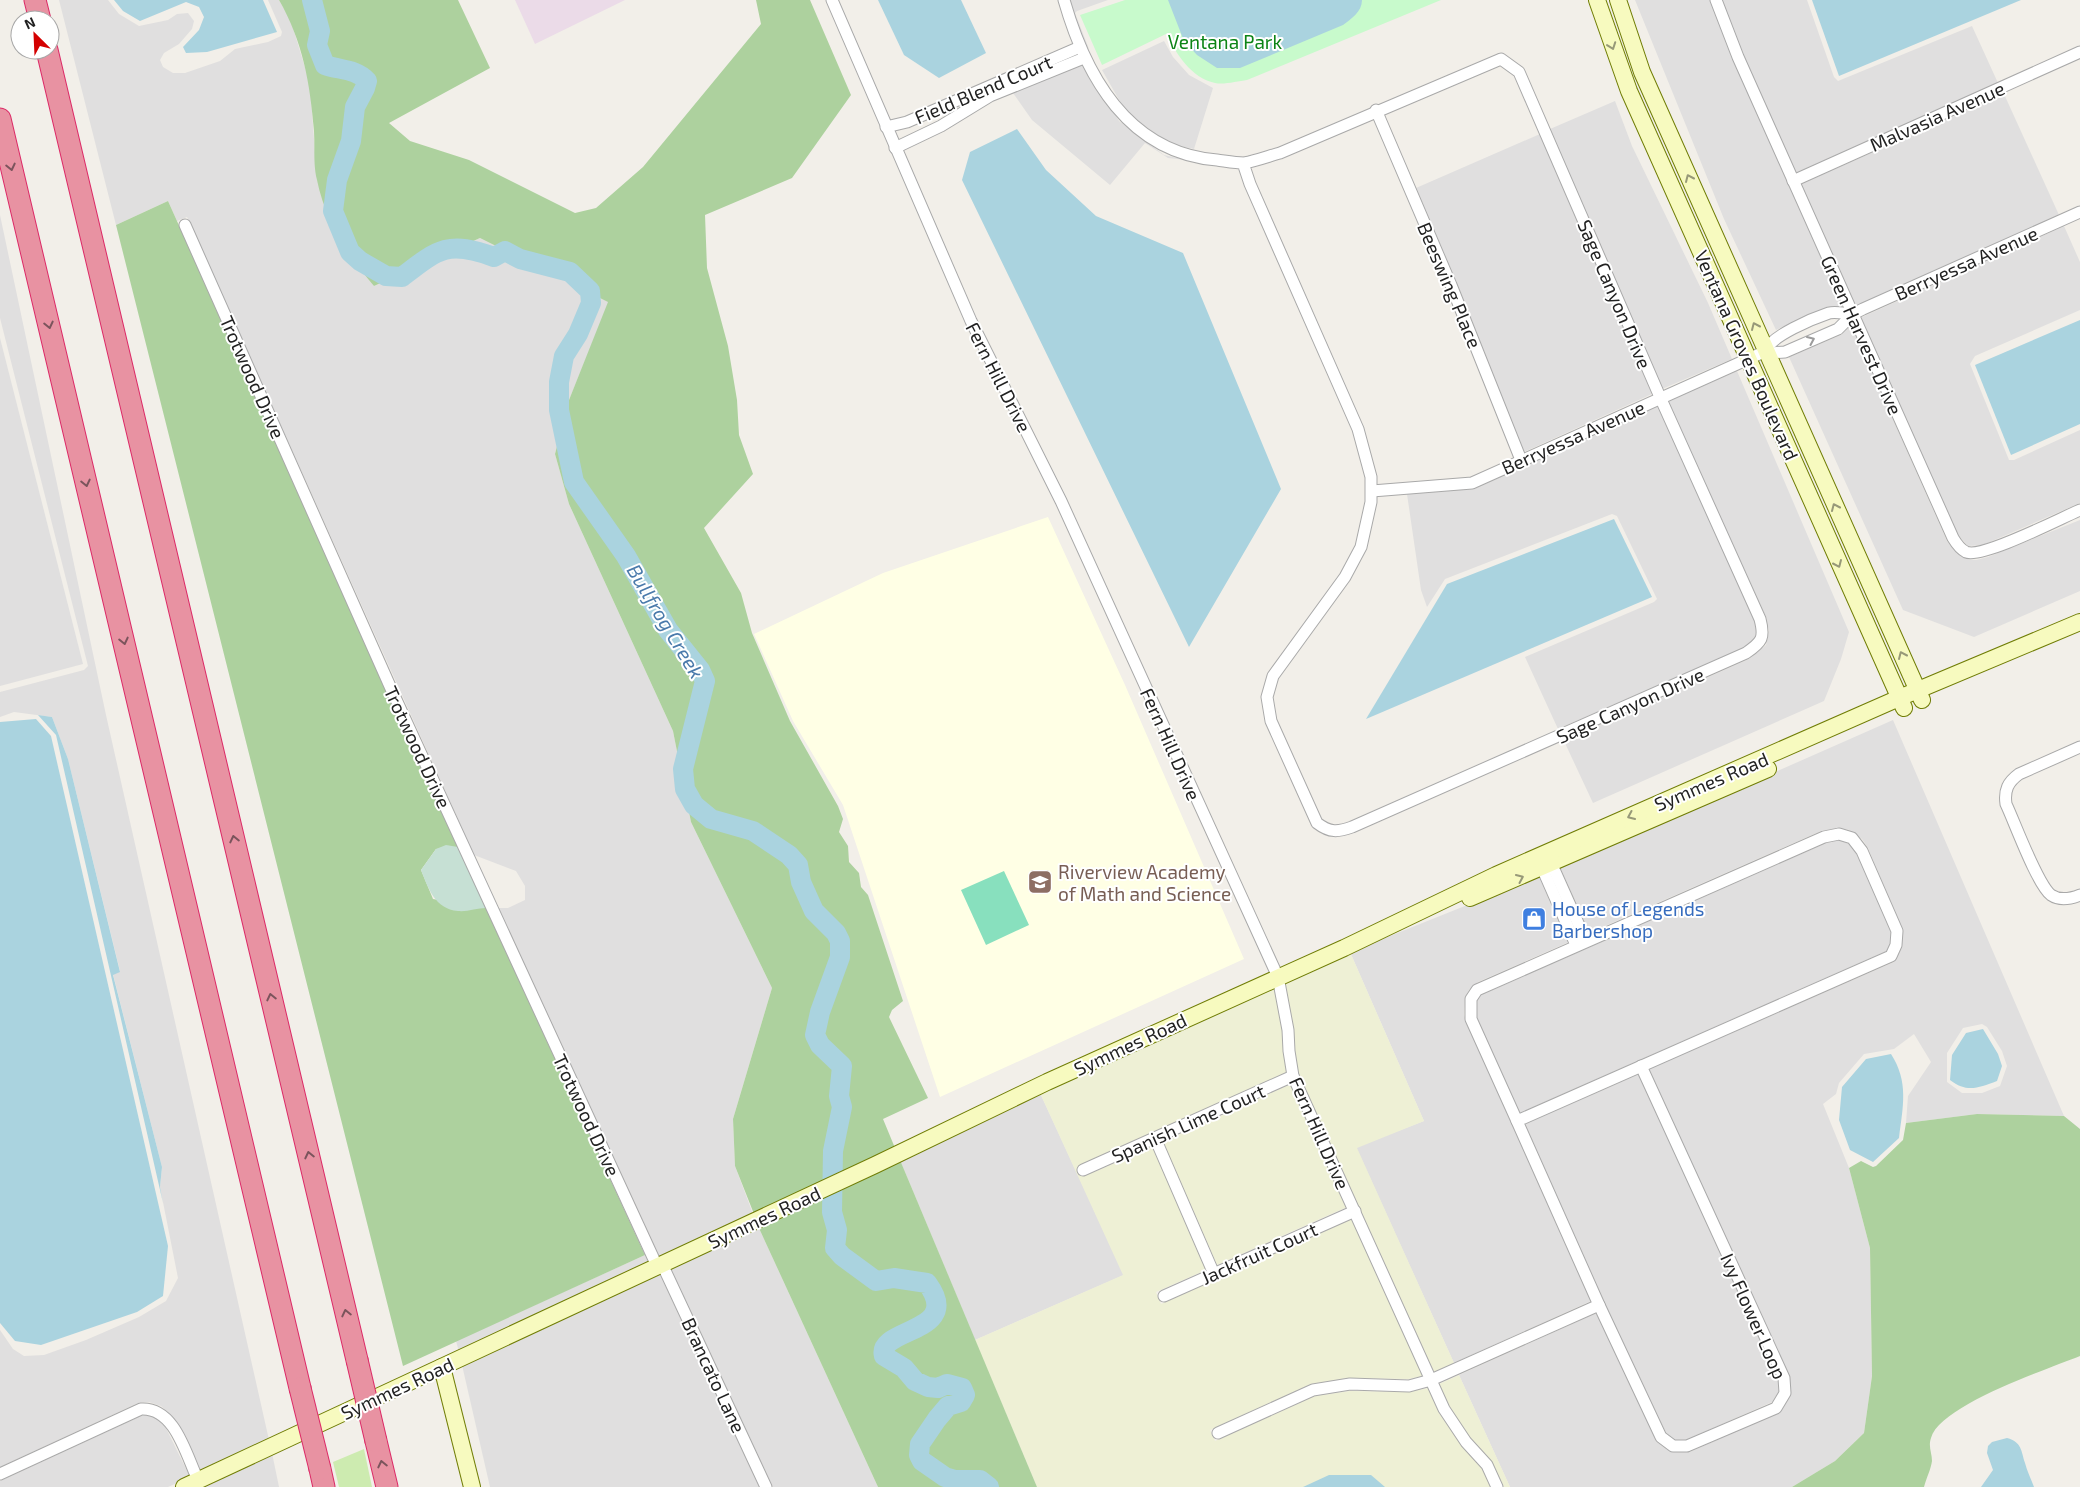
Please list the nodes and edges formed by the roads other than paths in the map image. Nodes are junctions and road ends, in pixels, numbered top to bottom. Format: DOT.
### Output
graph roads {
  1 [pos="832,0"];
  2 [pos="1064,0"];
  3 [pos="1597,0"];
  4 [pos="1618,0"];
  5 [pos="1716,0"];
  6 [pos="1080,47"];
  7 [pos="2080,52"];
  8 [pos="1084,58"];
  9 [pos="49,60"];
  10 [pos="1376,110"];
  11 [pos="0,119"];
  12 [pos="886,126"];
  13 [pos="894,148"];
  14 [pos="1243,163"];
  15 [pos="1793,181"];
  16 [pos="2080,212"];
  17 [pos="185,225"];
  18 [pos="1853,314"];
  19 [pos="1766,351"];
  20 [pos="1749,359"];
  21 [pos="1660,397"];
  22 [pos="1521,460"];
  23 [pos="1372,491"];
  24 [pos="2080,510"];
  25 [pos="2080,622"];
  26 [pos="2080,629"];
  27 [pos="1920,695"];
  28 [pos="1902,703"];
  29 [pos="2080,747"];
  30 [pos="1545,860"];
  31 [pos="2080,895"];
  32 [pos="1581,943"];
  33 [pos="1278,977"];
  34 [pos="1641,1066"];
  35 [pos="1293,1076"];
  36 [pos="1517,1121"];
  37 [pos="1155,1138"];
  38 [pos="1084,1170"];
  39 [pos="1355,1211"];
  40 [pos="659,1265"];
  41 [pos="1214,1274"];
  42 [pos="1164,1296"];
  43 [pos="1599,1304"];
  44 [pos="442,1367"];
  45 [pos="1431,1380"];
  46 [pos="1218,1433"];
  47 [pos="0,1474"];
  48 [pos="322,1478"];
  49 [pos="191,1484"];
  50 [pos="387,1487"];
  51 [pos="472,1487"];
  52 [pos="766,1487"];
  53 [pos="1498,1487"];
  1 -- 12 [label="street, Fern Hill Drive"];
  2 -- 6 [label="street, Sage Canyon Drive"];
  3 -- 20 [label="street, Ventana Groves Boulevard, one-way"];
  19 -- 4 [label="street, Ventana Groves Boulevard, one-way"];
  5 -- 15 [label="street, Green Harvest Drive"];
  6 -- 8 [label="street, Sage Canyon Drive"];
  6 -- 12 [label="street, Field Blend Court"];
  7 -- 15 [label="street, Malvasia Avenue"];
  8 -- 13 [label="street, Field Blend Court"];
  8 -- 14 [label="street, Sage Canyon Drive"];
  50 -- 9 [label="highway, one-way, bridge"];
  10 -- 14 [label="street, Sage Canyon Drive"];
  10 -- 21 [label="street, Sage Canyon Drive"];
  10 -- 22 [label="street, Beeswing Place"];
  11 -- 48 [label="highway, one-way, bridge"];
  12 -- 13 [label="street, Fern Hill Drive"];
  13 -- 33 [label="street, Fern Hill Drive"];
  14 -- 23 [label="street, Sage Canyon Drive"];
  15 -- 18 [label="street, Green Harvest Drive"];
  16 -- 18 [label="street, Berryessa Avenue"];
  17 -- 40 [label="street, Trotwood Drive"];
  19 -- 18 [label="street, Berryessa Avenue, one-way"];
  18 -- 19 [label="street, Berryessa Avenue"];
  18 -- 24 [label="street, Green Harvest Drive"];
  19 -- 20 [label="street, Berryessa Avenue"];
  27 -- 19 [label="street, Ventana Groves Boulevard, one-way"];
  20 -- 21 [label="street, Berryessa Avenue"];
  20 -- 28 [label="street, Ventana Groves Boulevard, one-way"];
  21 -- 22 [label="street, Berryessa Avenue"];
  21 -- 23 [label="street, Sage Canyon Drive"];
  22 -- 23 [label="street, Berryessa Avenue"];
  25 -- 27 [label="street, Symmes Road"];
  26 -- 27 [label="street, Symmes Road"];
  27 -- 28 [label="street, Symmes Road"];
  28 -- 30 [label="street, Symmes Road"];
  29 -- 31 [label="street"];
  30 -- 32 [label="street"];
  30 -- 33 [label="street, Symmes Road"];
  32 -- 34 [label="street, Ivy Flower Loop"];
  32 -- 36 [label="street, Ivy Flower Loop"];
  33 -- 35 [label="street, Fern Hill Drive"];
  33 -- 40 [label="street, Symmes Road"];
  34 -- 36 [label="street, Ivy Flower Loop"];
  34 -- 43 [label="street, Ivy Flower Loop"];
  35 -- 37 [label="street, Spanish Lime Court"];
  35 -- 39 [label="street, Fern Hill Drive"];
  36 -- 43 [label="street, Ivy Flower Loop"];
  37 -- 38 [label="street, Spanish Lime Court"];
  37 -- 41 [label="street"];
  39 -- 41 [label="street, Jackfruit Court"];
  39 -- 45 [label="street, Fern Hill Drive"];
  40 -- 44 [label="street, Symmes Road"];
  40 -- 52 [label="street, Brancato Lane"];
  41 -- 42 [label="street, Jackfruit Court"];
  43 -- 45 [label="street"];
  44 -- 49 [label="street, Symmes Road"];
  44 -- 51 [label="street"];
  45 -- 46 [label="street"];
  45 -- 53 [label="street, Fern Hill Drive"];
  47 -- 49 [label="street"];
}
